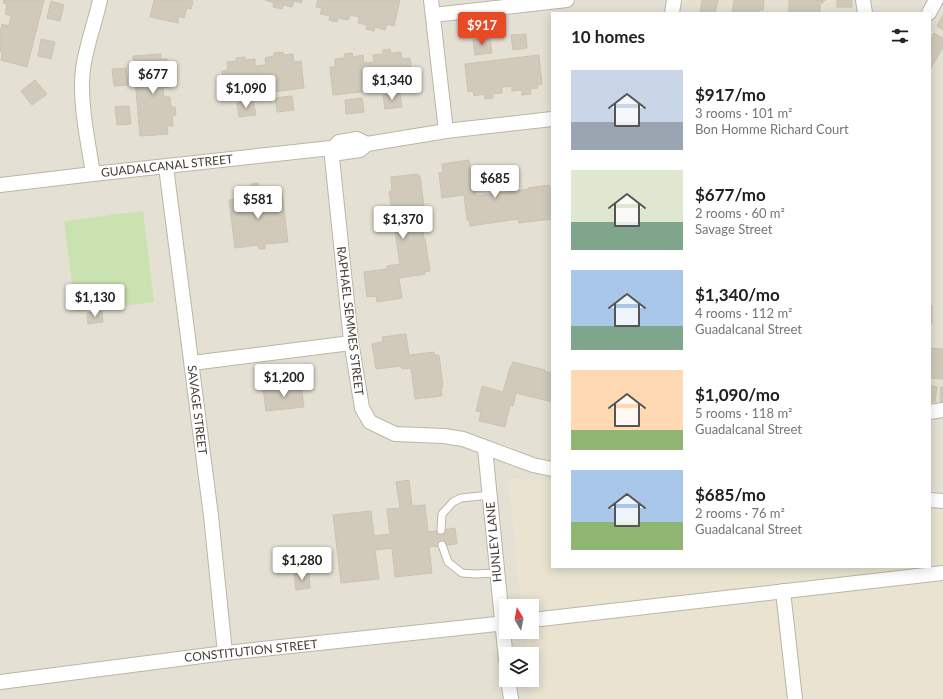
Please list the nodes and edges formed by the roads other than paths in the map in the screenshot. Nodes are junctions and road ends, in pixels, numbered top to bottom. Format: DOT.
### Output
graph roads {
  1 [pos="100,0"];
  2 [pos="431,0"];
  3 [pos="566,0"];
  4 [pos="674,0"];
  5 [pos="863,0"];
  6 [pos="936,0"];
  7 [pos="672,12"];
  8 [pos="865,12"];
  9 [pos="930,12"];
  10 [pos="433,15"];
  11 [pos="551,119"];
  12 [pos="446,131"];
  13 [pos="332,148"];
  14 [pos="166,167"];
  15 [pos="93,174"];
  16 [pos="0,185"];
  17 [pos="351,343"];
  18 [pos="192,363"];
  19 [pos="943,410"];
  20 [pos="931,412"];
  21 [pos="485,448"];
  22 [pos="551,469"];
  23 [pos="490,494"];
  24 [pos="931,500"];
  25 [pos="943,500"];
  26 [pos="441,530"];
  27 [pos="442,545"];
  28 [pos="497,573"];
  29 [pos="943,573"];
  30 [pos="783,591"];
  31 [pos="501,599"];
  32 [pos="539,619"];
  33 [pos="499,624"];
  34 [pos="225,653"];
  35 [pos="0,682"];
  36 [pos="509,687"];
  37 [pos="511,699"];
  38 [pos="795,699"];
  1 -- 15 [label="street"];
  2 -- 10 [label="street"];
  3 -- 10 [label="street"];
  4 -- 7 [label="street"];
  5 -- 8 [label="street"];
  6 -- 9 [label="street"];
  10 -- 12 [label="street"];
  11 -- 12 [label="street, GUADALCANAL STREET"];
  12 -- 13 [label="street, GUADALCANAL STREET"];
  13 -- 14 [label="street, GUADALCANAL STREET"];
  13 -- 17 [label="street, RAPHAEL SEMMES STREET"];
  14 -- 15 [label="street, GUADALCANAL STREET"];
  14 -- 18 [label="street, SAVAGE STREET"];
  15 -- 16 [label="street, GUADALCANAL STREET"];
  17 -- 18 [label="street"];
  17 -- 21 [label="street, RAPHAEL SEMMES STREET"];
  18 -- 34 [label="street, SAVAGE STREET"];
  19 -- 20 [label="street"];
  21 -- 22 [label="street, RAPHAEL SEMMES STREET"];
  21 -- 23 [label="street, HUNLEY LANE"];
  23 -- 26 [label="lane"];
  23 -- 28 [label="street, HUNLEY LANE"];
  24 -- 25 [label="street"];
  27 -- 28 [label="lane"];
  28 -- 31 [label="street, HUNLEY LANE"];
  29 -- 30 [label="street"];
  30 -- 32 [label="street"];
  30 -- 38 [label="street"];
  33 -- 34 [label="street, CONSTITUTION STREET"];
  34 -- 35 [label="street, CONSTITUTION STREET"];
  36 -- 37 [label="street"];
}
